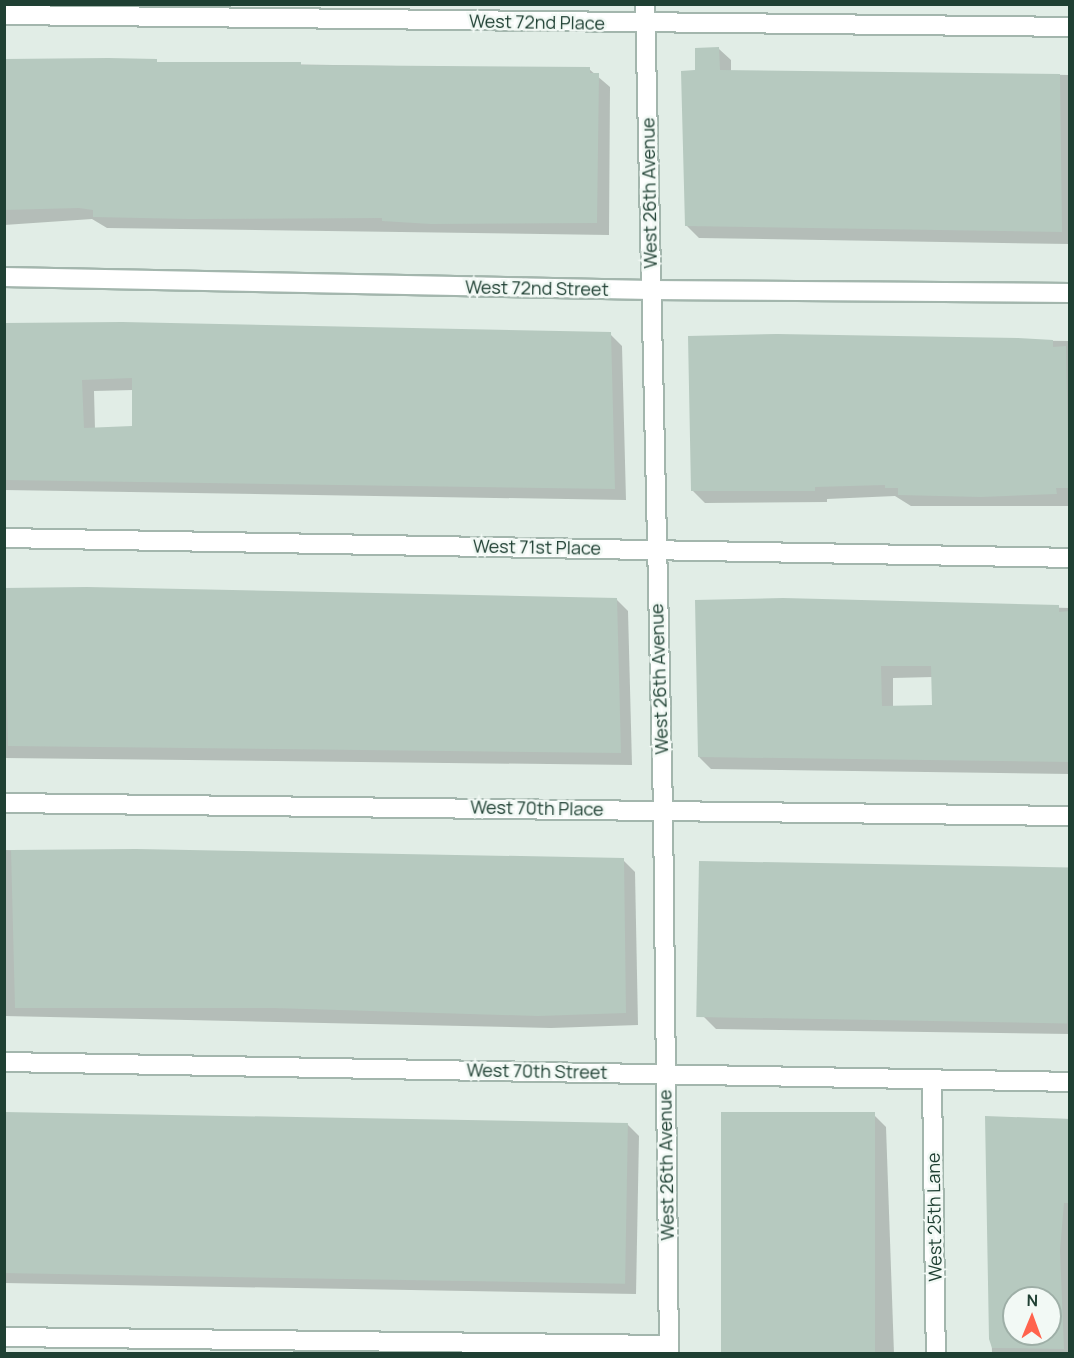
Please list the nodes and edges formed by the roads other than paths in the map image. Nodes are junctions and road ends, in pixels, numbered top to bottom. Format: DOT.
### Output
graph roads {
  1 [pos="645,4"];
  2 [pos="4,15"];
  3 [pos="645,24"];
  4 [pos="1070,27"];
  5 [pos="4,277"];
  6 [pos="651,290"];
  7 [pos="1070,293"];
  8 [pos="4,538"];
  9 [pos="654,549"];
  10 [pos="1070,558"];
  11 [pos="4,803"];
  12 [pos="663,809"];
  13 [pos="1070,816"];
  14 [pos="4,1062"];
  15 [pos="665,1073"];
  16 [pos="932,1081"];
  17 [pos="1070,1082"];
  18 [pos="4,1337"];
  19 [pos="669,1349"];
  20 [pos="936,1353"];
  1 -- 3 [label="street, West 26th Avenue"];
  2 -- 3 [label="street, West 72nd Place"];
  3 -- 4 [label="street, West 72nd Place"];
  3 -- 6 [label="street, West 26th Avenue"];
  5 -- 6 [label="street, West 72nd Street"];
  6 -- 7 [label="street, West 72nd Street"];
  6 -- 9 [label="street, West 26th Avenue"];
  8 -- 9 [label="street, West 71st Place"];
  9 -- 10 [label="street, West 71st Place"];
  9 -- 12 [label="street, West 26th Avenue"];
  11 -- 12 [label="street, West 70th Place"];
  12 -- 13 [label="street, West 70th Place"];
  12 -- 15 [label="street, West 26th Avenue"];
  14 -- 15 [label="street, West 70th Street"];
  15 -- 16 [label="street, West 70th Street"];
  15 -- 19 [label="street, West 26th Avenue"];
  16 -- 17 [label="street, West 70th Street"];
  16 -- 20 [label="street, West 25th Lane"];
  18 -- 19 [label="street"];
}
